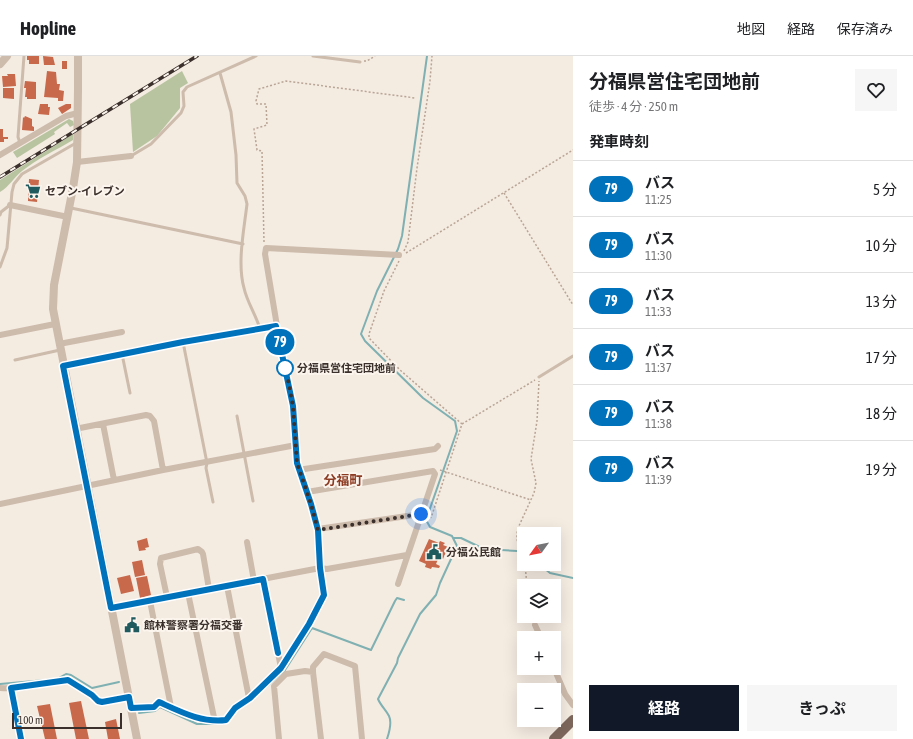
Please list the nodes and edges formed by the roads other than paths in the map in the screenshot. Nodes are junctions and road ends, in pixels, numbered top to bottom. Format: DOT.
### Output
graph roads {
  1 [pos="7,56"];
  2 [pos="24,56"];
  3 [pos="78,56"];
  4 [pos="256,56"];
  5 [pos="313,56"];
  6 [pos="360,62"];
  7 [pos="0,64"];
  8 [pos="220,73"];
  9 [pos="78,113"];
  10 [pos="78,142"];
  11 [pos="20,143"];
  12 [pos="0,155"];
  13 [pos="131,156"];
  14 [pos="77,162"];
  15 [pos="10,206"];
  16 [pos="70,208"];
  17 [pos="0,215"];
  18 [pos="68,217"];
  19 [pos="243,244"];
  20 [pos="398,255"];
  21 [pos="0,267"];
  22 [pos="55,324"];
  23 [pos="276,326"];
  24 [pos="0,327"];
  25 [pos="260,329"];
  26 [pos="122,332"];
  27 [pos="1,335"];
  28 [pos="183,342"];
  29 [pos="59,347"];
  30 [pos="122,354"];
  31 [pos="573,356"];
  32 [pos="16,360"];
  33 [pos="63,366"];
  34 [pos="539,377"];
  35 [pos="130,393"];
  36 [pos="236,416"];
  37 [pos="103,424"];
  38 [pos="75,429"];
  39 [pos="296,445"];
  40 [pos="438,446"];
  41 [pos="244,455"];
  42 [pos="207,463"];
  43 [pos="163,470"];
  44 [pos="298,470"];
  45 [pos="114,480"];
  46 [pos="87,486"];
  47 [pos="307,492"];
  48 [pos="254,501"];
  49 [pos="213,502"];
  50 [pos="0,504"];
  51 [pos="421,514"];
  52 [pos="318,530"];
  53 [pos="247,542"];
  54 [pos="407,555"];
  55 [pos="320,568"];
  56 [pos="263,579"];
  57 [pos="254,581"];
  58 [pos="398,584"];
  59 [pos="227,586"];
  60 [pos="209,589"];
  61 [pos="188,593"];
  62 [pos="167,597"];
  63 [pos="150,601"];
  64 [pos="111,608"];
  65 [pos="535,625"];
  66 [pos="538,631"];
  67 [pos="281,668"];
  68 [pos="313,672"];
  69 [pos="557,675"];
  70 [pos="0,688"];
  71 [pos="11,688"];
  72 [pos="129,697"];
  73 [pos="250,698"];
  74 [pos="573,705"];
  75 [pos="171,707"];
  76 [pos="131,708"];
  77 [pos="573,720"];
  78 [pos="215,722"];
  79 [pos="21,739"];
  80 [pos="137,739"];
  81 [pos="279,739"];
  82 [pos="321,739"];
  83 [pos="362,739"];
  84 [pos="554,739"];
  1 -- 7 [label="street"];
  2 -- 11 [label="lane"];
  3 -- 9 [label="street"];
  4 -- 8 [label="lane"];
  5 -- 6 [label="lane"];
  8 -- 13 [label="lane"];
  8 -- 19 [label="lane"];
  9 -- 10 [label="street"];
  9 -- 11 [label="street"];
  10 -- 14 [label="street"];
  10 -- 15 [label="lane"];
  11 -- 12 [label="street"];
  13 -- 14 [label="street"];
  14 -- 16 [label="street"];
  15 -- 17 [label="lane"];
  15 -- 18 [label="street"];
  15 -- 21 [label="lane"];
  16 -- 18 [label="street"];
  16 -- 19 [label="lane"];
  18 -- 22 [label="street"];
  19 -- 25 [label="lane"];
  20 -- 23 [label="street"];
  22 -- 27 [label="street"];
  22 -- 29 [label="street"];
  23 -- 25 [label="street"];
  23 -- 39 [label="street"];
  24 -- 27 [label="street"];
  25 -- 28 [label="street"];
  26 -- 29 [label="street"];
  28 -- 30 [label="street"];
  28 -- 42 [label="lane"];
  29 -- 32 [label="lane"];
  29 -- 33 [label="street"];
  30 -- 33 [label="street"];
  30 -- 35 [label="lane"];
  31 -- 34 [label="lane"];
  33 -- 38 [label="street"];
  36 -- 41 [label="lane"];
  37 -- 38 [label="street"];
  37 -- 43 [label="street"];
  37 -- 45 [label="street"];
  38 -- 46 [label="street"];
  39 -- 41 [label="street"];
  39 -- 44 [label="street"];
  40 -- 44 [label="street"];
  41 -- 42 [label="street"];
  41 -- 48 [label="lane"];
  42 -- 43 [label="street"];
  42 -- 49 [label="lane"];
  43 -- 45 [label="street"];
  44 -- 47 [label="street"];
  45 -- 46 [label="street"];
  46 -- 50 [label="street"];
  46 -- 64 [label="street"];
  47 -- 51 [label="street"];
  47 -- 52 [label="street"];
  51 -- 52 [label="street"];
  51 -- 54 [label="street"];
  52 -- 55 [label="street"];
  53 -- 57 [label="street"];
  54 -- 55 [label="street"];
  54 -- 58 [label="street"];
  55 -- 56 [label="street"];
  55 -- 67 [label="street"];
  56 -- 57 [label="street"];
  56 -- 67 [label="street"];
  57 -- 59 [label="street"];
  59 -- 60 [label="street"];
  59 -- 73 [label="street"];
  60 -- 61 [label="street"];
  60 -- 62 [label="street"];
  61 -- 62 [label="street"];
  61 -- 78 [label="street"];
  62 -- 63 [label="street"];
  63 -- 64 [label="street"];
  63 -- 75 [label="street"];
  64 -- 72 [label="street"];
  65 -- 66 [label="street"];
  67 -- 73 [label="street"];
  68 -- 81 [label="street"];
  68 -- 82 [label="street"];
  68 -- 83 [label="street"];
  69 -- 74 [label="street"];
  70 -- 71 [label="street"];
  71 -- 72 [label="street"];
  71 -- 79 [label="street"];
  72 -- 76 [label="street"];
  73 -- 78 [label="street"];
  75 -- 76 [label="street"];
  75 -- 78 [label="street"];
  76 -- 80 [label="street"];
  77 -- 84 [label="main road"];
}
